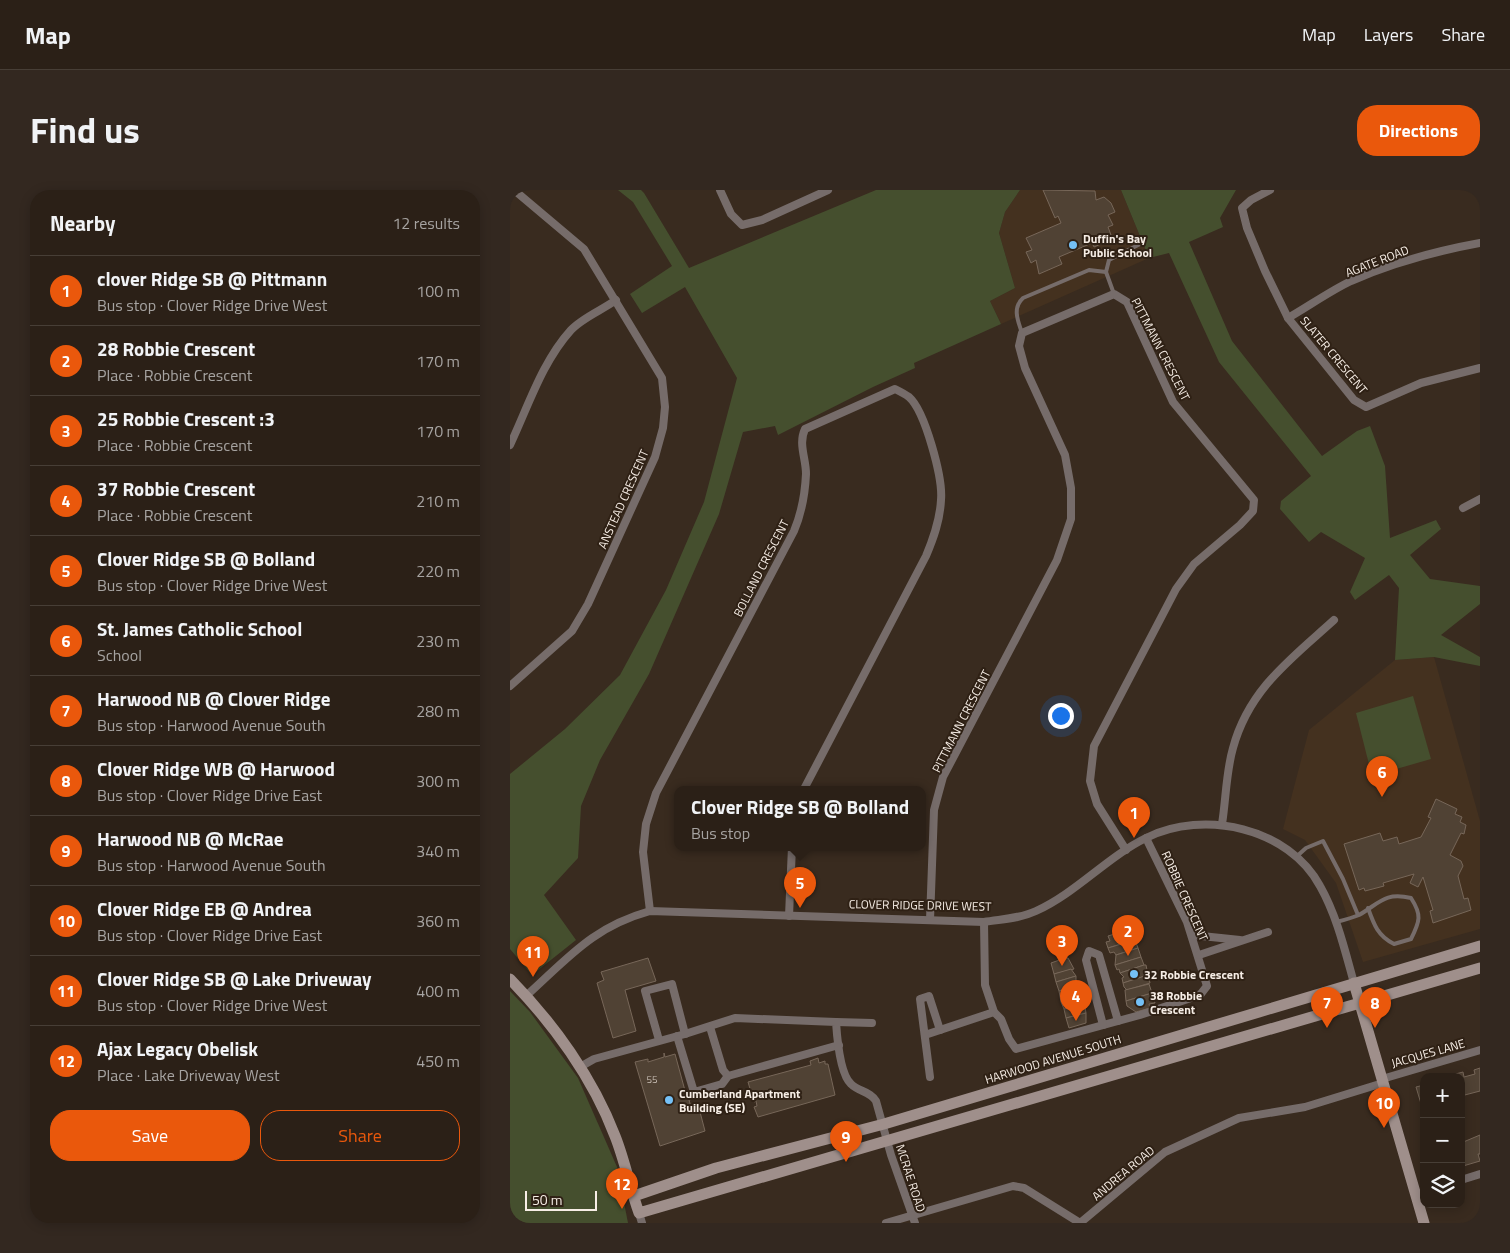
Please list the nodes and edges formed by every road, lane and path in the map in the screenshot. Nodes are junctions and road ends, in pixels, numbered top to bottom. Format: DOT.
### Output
graph roads {
  1 [pos="514,190"];
  2 [pos="720,190"];
  3 [pos="828,190"];
  4 [pos="1270,190"];
  5 [pos="1480,243"];
  6 [pos="1140,244"];
  7 [pos="1106,272"];
  8 [pos="1114,294"];
  9 [pos="616,300"];
  10 [pos="1288,318"];
  11 [pos="1022,333"];
  12 [pos="1480,368"];
  13 [pos="510,445"];
  14 [pos="1480,499"];
  15 [pos="1463,508"];
  16 [pos="1334,620"];
  17 [pos="510,686"];
  18 [pos="805,786"];
  19 [pos="1222,824"];
  20 [pos="1146,838"];
  21 [pos="1126,850"];
  22 [pos="792,851"];
  23 [pos="1296,857"];
  24 [pos="1368,908"];
  25 [pos="650,911"];
  26 [pos="1358,915"];
  27 [pos="789,916"];
  28 [pos="930,920"];
  29 [pos="984,922"];
  30 [pos="1336,922"];
  31 [pos="1268,932"];
  32 [pos="1192,936"];
  33 [pos="1242,940"];
  34 [pos="1480,946"];
  35 [pos="1199,955"];
  36 [pos="1480,968"];
  37 [pos="510,979"];
  38 [pos="1354,983"];
  39 [pos="527,995"];
  40 [pos="1360,1003"];
  41 [pos="994,1012"];
  42 [pos="1118,1021"];
  43 [pos="836,1022"];
  44 [pos="872,1023"];
  45 [pos="1102,1025"];
  46 [pos="710,1027"];
  47 [pos="940,1030"];
  48 [pos="681,1035"];
  49 [pos="925,1035"];
  50 [pos="659,1040"];
  51 [pos="839,1045"];
  52 [pos="1480,1050"];
  53 [pos="580,1067"];
  54 [pos="728,1076"];
  55 [pos="930,1077"];
  56 [pos="1382,1081"];
  57 [pos="884,1124"];
  58 [pos="887,1140"];
  59 [pos="1480,1174"];
  60 [pos="1465,1179"];
  61 [pos="1419,1192"];
  62 [pos="634,1196"];
  63 [pos="640,1218"];
  64 [pos="913,1219"];
  65 [pos="886,1223"];
  66 [pos="1424,1223"];
  1 -- 9 [label="street, ANSTEAD CRESCENT"];
  2 -- 3 [label="street"];
  4 -- 10 [label="street, SLATER CRESCENT"];
  5 -- 10 [label="street, AGATE ROAD"];
  6 -- 7 [label="lane"];
  7 -- 8 [label="lane"];
  7 -- 11 [label="lane"];
  8 -- 11 [label="street, PITTMANN CRESCENT"];
  8 -- 21 [label="street, PITTMANN CRESCENT"];
  9 -- 13 [label="street"];
  9 -- 17 [label="street, ANSTEAD CRESCENT"];
  10 -- 12 [label="street, SLATER CRESCENT"];
  11 -- 28 [label="street, PITTMANN CRESCENT"];
  14 -- 15 [label="street"];
  16 -- 19 [label="street"];
  18 -- 25 [label="street, BOLLAND CRESCENT"];
  19 -- 20 [label="street, CLOVER RIDGE DRIVE WEST"];
  19 -- 23 [label="street, CLOVER RIDGE DRIVE WEST"];
  20 -- 21 [label="street, CLOVER RIDGE DRIVE WEST"];
  20 -- 32 [label="street, ROBBIE CRESCENT"];
  21 -- 29 [label="street, CLOVER RIDGE DRIVE WEST"];
  22 -- 27 [label="street"];
  23 -- 26 [label="lane"];
  23 -- 30 [label="street, CLOVER RIDGE DRIVE WEST"];
  24 -- 24 [label="lane"];
  24 -- 26 [label="lane"];
  25 -- 27 [label="street, CLOVER RIDGE DRIVE WEST"];
  25 -- 39 [label="street, CLOVER RIDGE DRIVE WEST"];
  26 -- 30 [label="lane"];
  27 -- 28 [label="street, CLOVER RIDGE DRIVE WEST"];
  28 -- 29 [label="street, CLOVER RIDGE DRIVE WEST"];
  29 -- 41 [label="street, ROBBIE CRESCENT"];
  30 -- 38 [label="street, CLOVER RIDGE DRIVE WEST"];
  31 -- 33 [label="street"];
  32 -- 33 [label="street"];
  32 -- 35 [label="street, ROBBIE CRESCENT"];
  33 -- 35 [label="street"];
  34 -- 38 [label="main road, HARWOOD AVENUE SOUTH"];
  35 -- 42 [label="street, ROBBIE CRESCENT"];
  36 -- 40 [label="main road"];
  37 -- 39 [label="main road"];
  38 -- 40 [label="main road, CLOVER RIDGE DRIVE WEST"];
  38 -- 57 [label="main road, HARWOOD AVENUE SOUTH"];
  39 -- 53 [label="main road"];
  40 -- 56 [label="main road, CLOVER RIDGE DRIVE WEST"];
  40 -- 58 [label="main road"];
  41 -- 45 [label="street, ROBBIE CRESCENT"];
  41 -- 47 [label="street"];
  42 -- 45 [label="street, ROBBIE CRESCENT"];
  42 -- 45 [label="street"];
  43 -- 44 [label="street"];
  43 -- 46 [label="street"];
  43 -- 51 [label="street"];
  46 -- 48 [label="street"];
  46 -- 54 [label="street"];
  47 -- 49 [label="street"];
  47 -- 49 [label="street"];
  48 -- 50 [label="street"];
  48 -- 50 [label="street"];
  48 -- 54 [label="street"];
  49 -- 55 [label="street"];
  50 -- 53 [label="street"];
  51 -- 54 [label="street"];
  51 -- 57 [label="street, MCRAE ROAD"];
  52 -- 56 [label="street, JACQUES LANE"];
  53 -- 62 [label="main road"];
  56 -- 61 [label="main road, CLOVER RIDGE DRIVE WEST"];
  56 -- 64 [label="street, ANDREA ROAD"];
  57 -- 58 [label="street, MCRAE ROAD"];
  57 -- 62 [label="main road, HARWOOD AVENUE SOUTH"];
  58 -- 63 [label="main road"];
  58 -- 64 [label="street, MCRAE ROAD"];
  59 -- 60 [label="street"];
  61 -- 66 [label="main road, CLOVER RIDGE DRIVE WEST"];
  62 -- 63 [label="main road"];
  64 -- 65 [label="street, ANDREA ROAD"];
}
